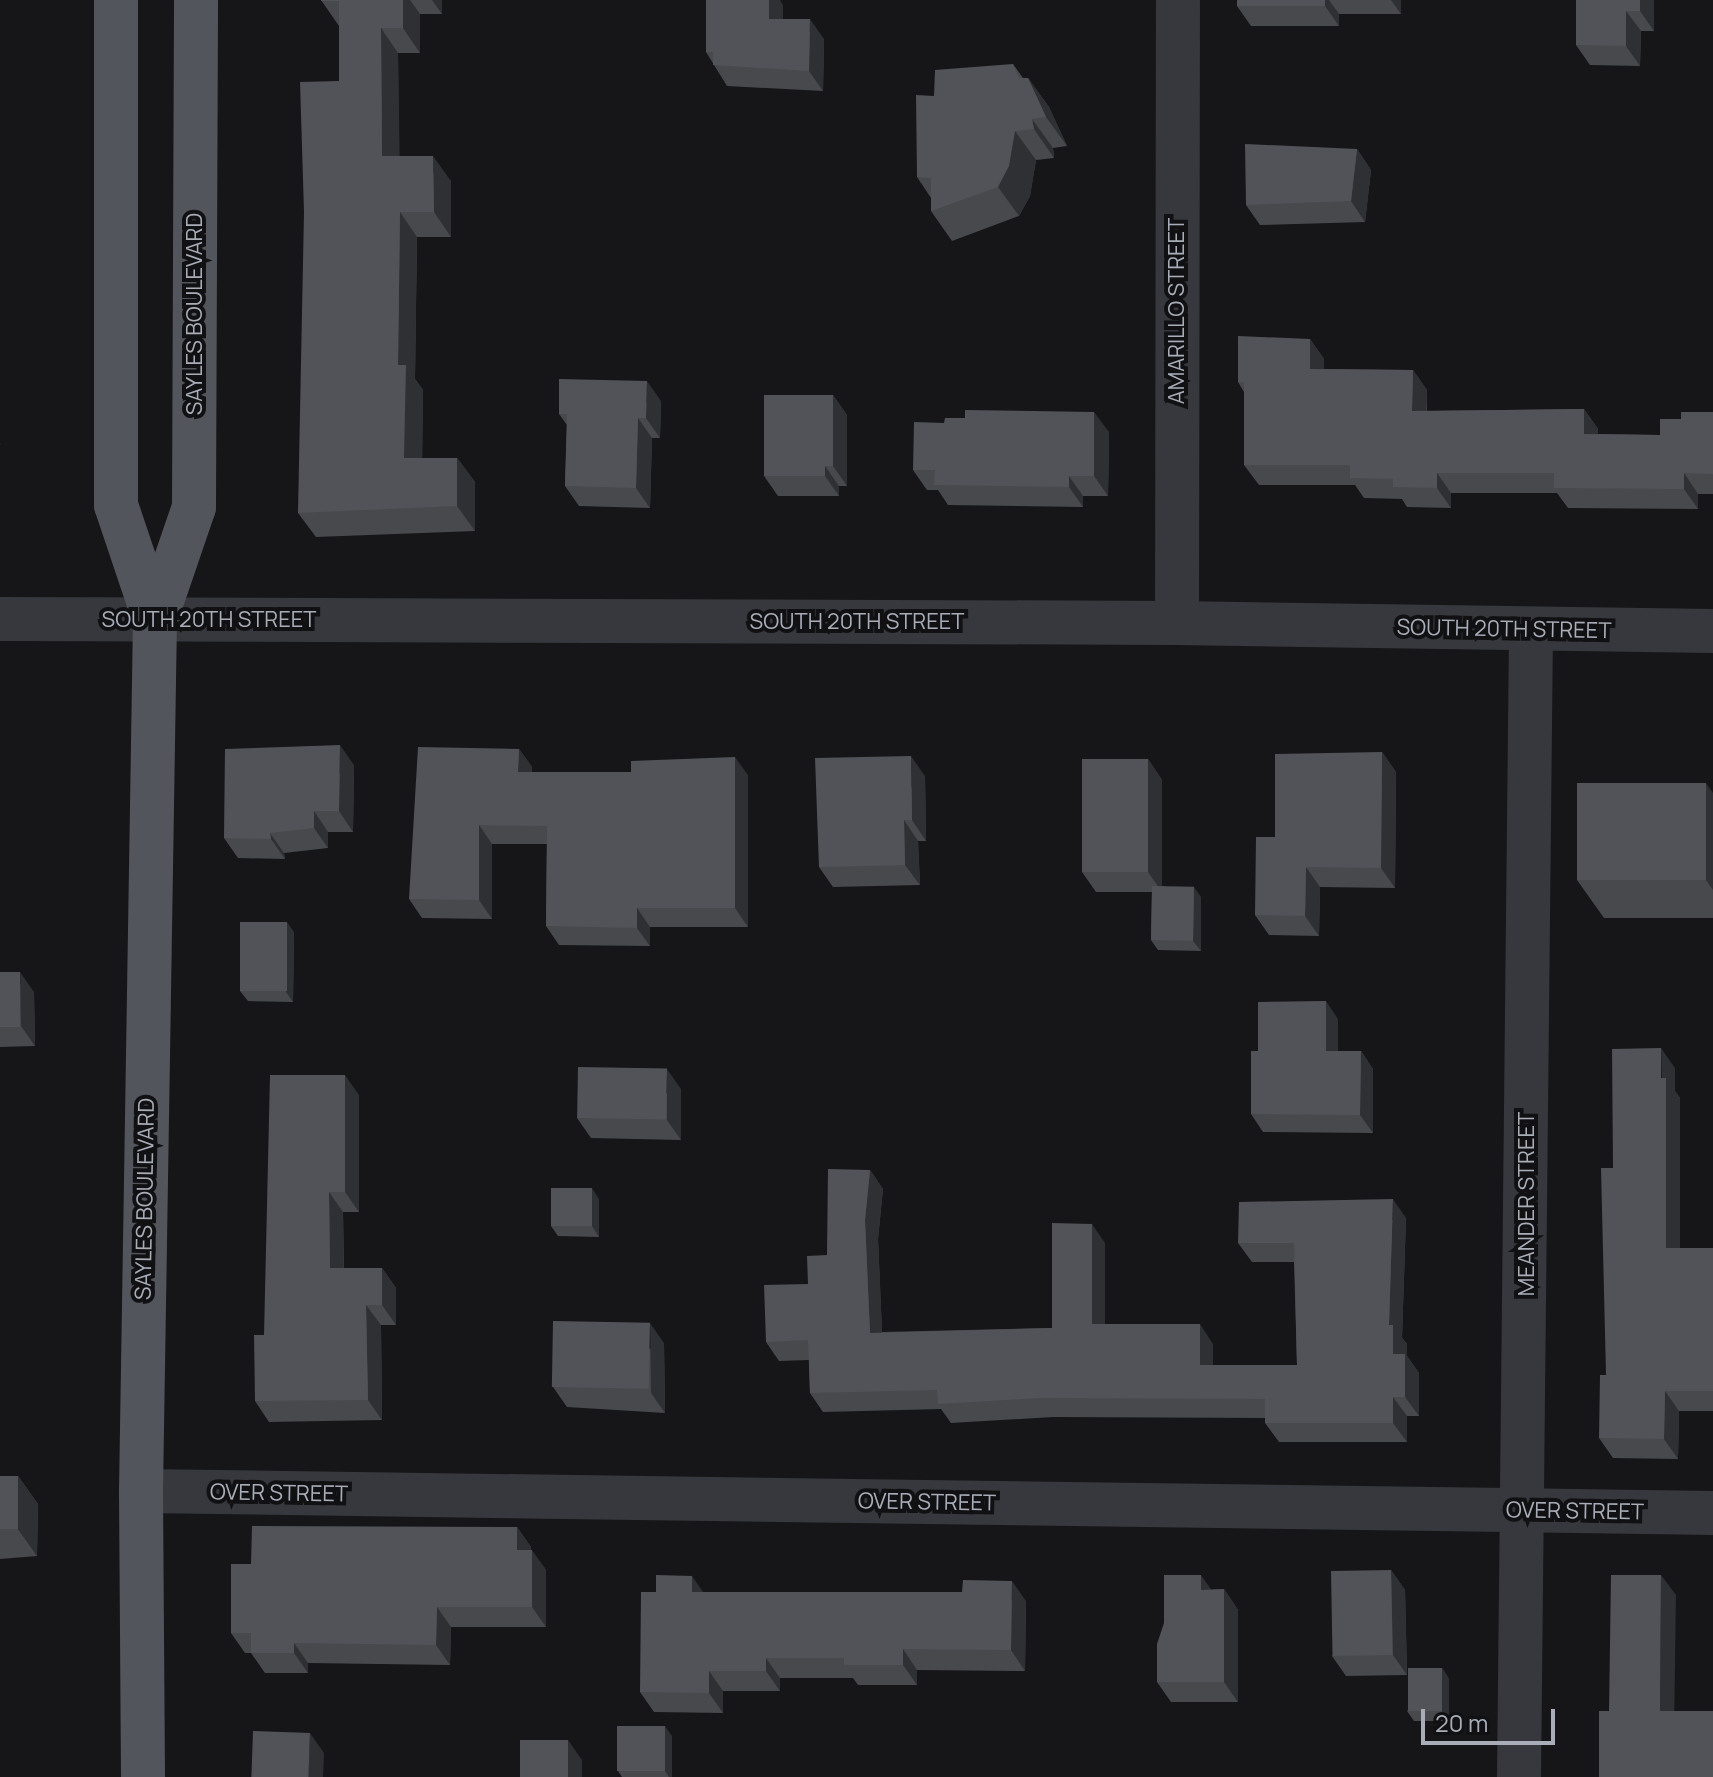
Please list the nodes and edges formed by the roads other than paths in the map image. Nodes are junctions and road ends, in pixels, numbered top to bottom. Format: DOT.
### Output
graph roads {
  1 [pos="116,0"];
  2 [pos="196,0"];
  3 [pos="1178,0"];
  4 [pos="0,619"];
  5 [pos="155,621"];
  6 [pos="1177,623"];
  7 [pos="1531,630"];
  8 [pos="1713,631"];
  9 [pos="141,1491"];
  10 [pos="1524,1511"];
  11 [pos="1713,1513"];
  12 [pos="143,1777"];
  13 [pos="1519,1777"];
  1 -- 5 [label="main road, SAYLES BOULEVARD"];
  2 -- 5 [label="main road, SAYLES BOULEVARD"];
  3 -- 6 [label="street, AMARILLO STREET"];
  4 -- 5 [label="street, SOUTH 20TH STREET"];
  5 -- 6 [label="street, SOUTH 20TH STREET"];
  5 -- 9 [label="main road, SAYLES BOULEVARD"];
  6 -- 7 [label="street, SOUTH 20TH STREET"];
  7 -- 8 [label="street, SOUTH 20TH STREET"];
  7 -- 10 [label="street, MEANDER STREET"];
  9 -- 10 [label="street, OVER STREET"];
  9 -- 12 [label="main road, SAYLES BOULEVARD"];
  10 -- 11 [label="street, OVER STREET"];
  10 -- 13 [label="street, MEANDER STREET"];
}
